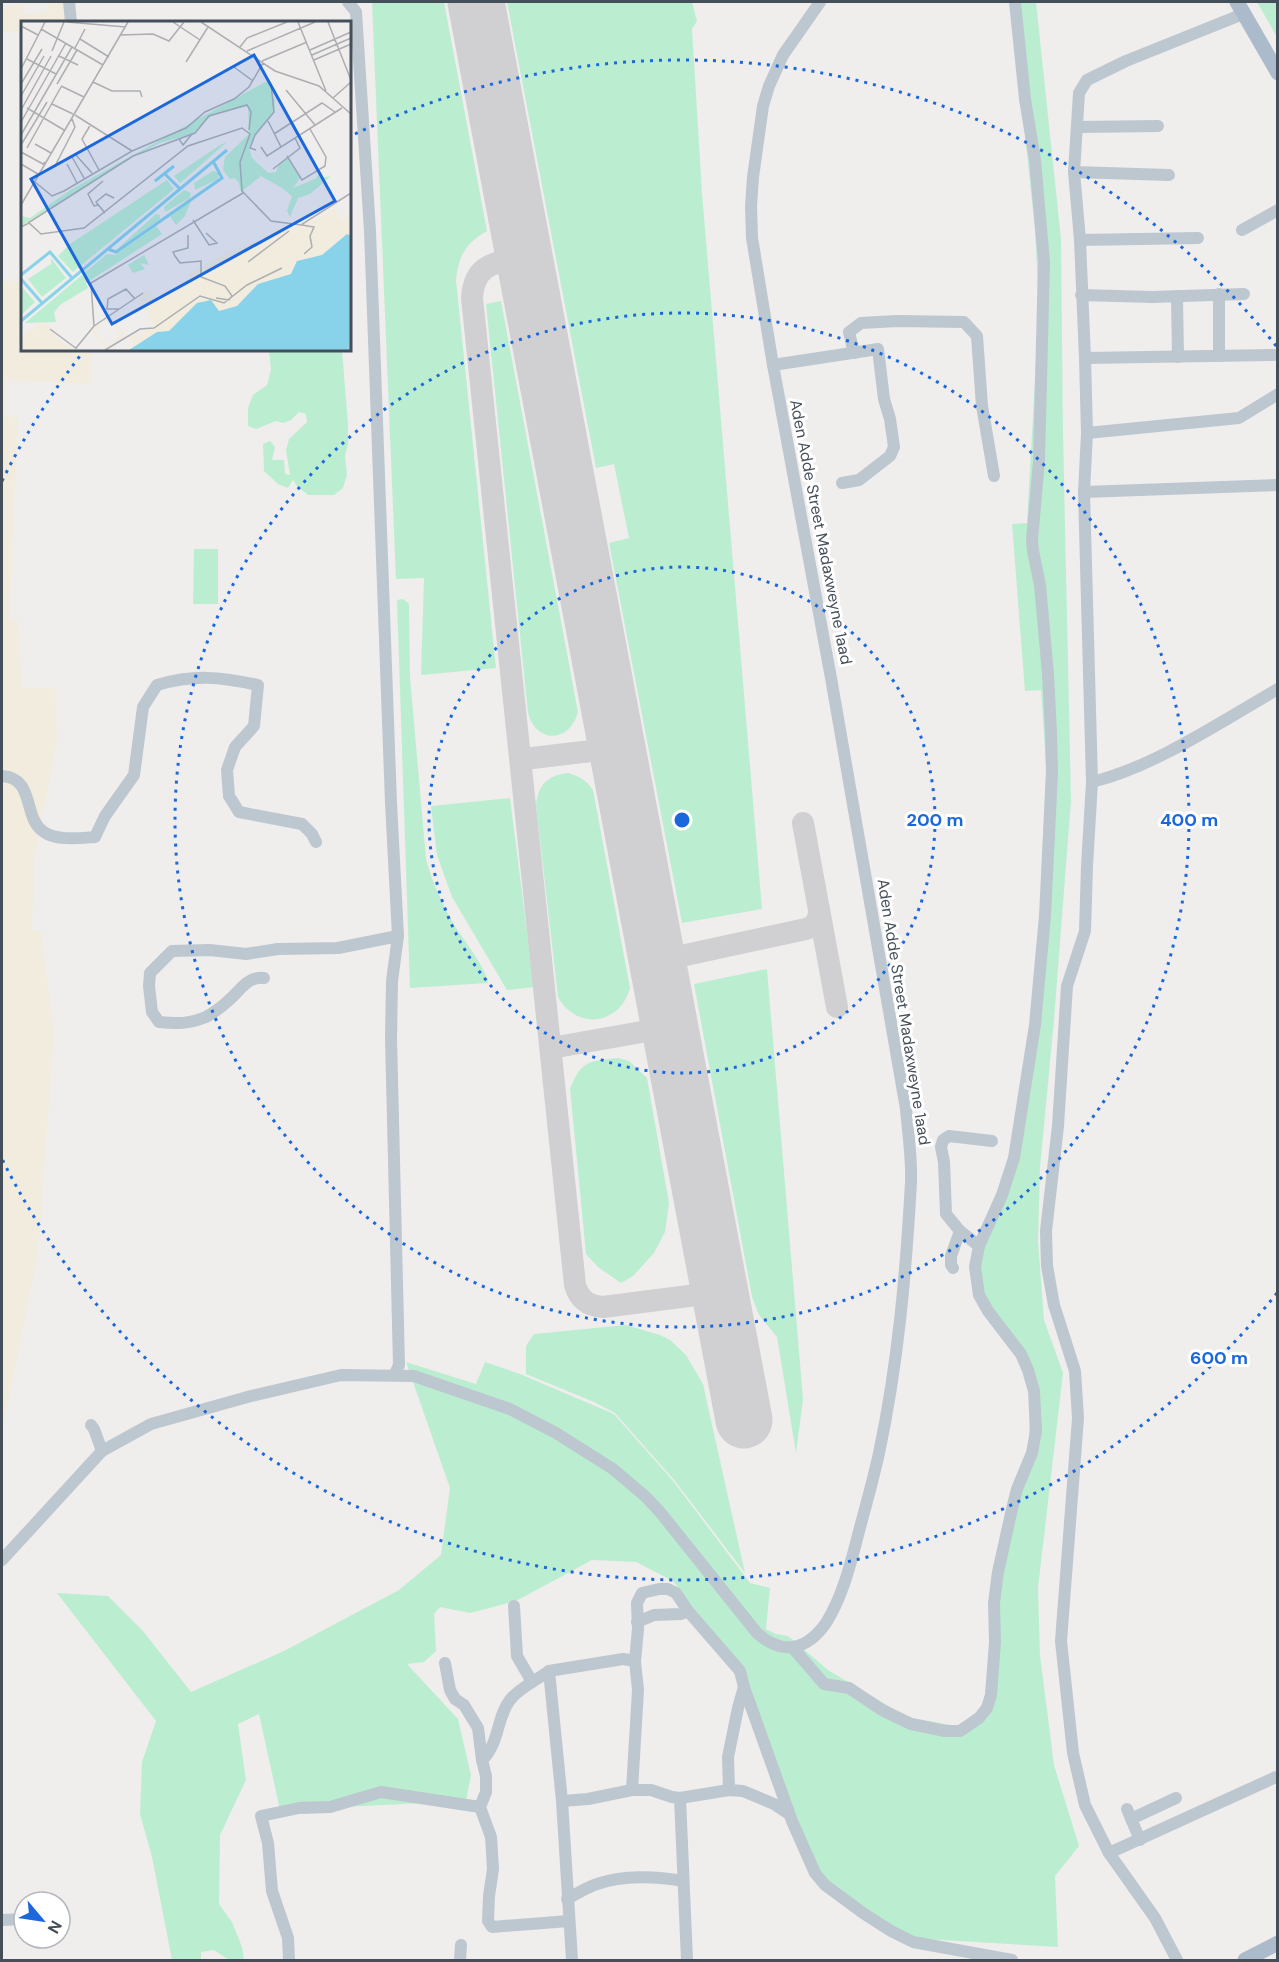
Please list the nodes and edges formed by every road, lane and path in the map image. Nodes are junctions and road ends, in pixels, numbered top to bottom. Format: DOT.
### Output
graph roads {
  1 [pos="69,2"];
  2 [pos="348,2"];
  3 [pos="820,2"];
  4 [pos="1015,2"];
  5 [pos="1240,8"];
  6 [pos="71,21"];
  7 [pos="1278,73"];
  8 [pos="1158,126"];
  9 [pos="1077,127"];
  10 [pos="1074,172"];
  11 [pos="1169,175"];
  12 [pos="1277,211"];
  13 [pos="1242,230"];
  14 [pos="1198,238"];
  15 [pos="1080,240"];
  16 [pos="1219,294"];
  17 [pos="1244,294"];
  18 [pos="1081,295"];
  19 [pos="1177,296"];
  20 [pos="854,352"];
  21 [pos="1274,355"];
  22 [pos="1219,356"];
  23 [pos="1178,357"];
  24 [pos="1085,358"];
  25 [pos="772,365"];
  26 [pos="1278,394"];
  27 [pos="1087,433"];
  28 [pos="994,476"];
  29 [pos="842,483"];
  30 [pos="1278,485"];
  31 [pos="1084,492"];
  32 [pos="1278,689"];
  33 [pos="2,776"];
  34 [pos="1092,782"];
  35 [pos="316,842"];
  36 [pos="398,936"];
  37 [pos="264,978"];
  38 [pos="992,1141"];
  39 [pos="960,1231"];
  40 [pos="979,1246"];
  41 [pos="953,1268"];
  42 [pos="395,1374"];
  43 [pos="91,1425"];
  44 [pos="102,1451"];
  45 [pos="2,1560"];
  46 [pos="514,1606"];
  47 [pos="688,1611"];
  48 [pos="637,1622"];
  49 [pos="793,1647"];
  50 [pos="635,1661"];
  51 [pos="445,1663"];
  52 [pos="549,1671"];
  53 [pos="532,1682"];
  54 [pos="744,1687"];
  55 [pos="482,1760"];
  56 [pos="1276,1777"];
  57 [pos="632,1790"];
  58 [pos="729,1790"];
  59 [pos="680,1798"];
  60 [pos="1176,1798"];
  61 [pos="561,1801"];
  62 [pos="480,1807"];
  63 [pos="789,1814"];
  64 [pos="1140,1840"];
  65 [pos="1109,1853"];
  66 [pos="683,1881"];
  67 [pos="567,1899"];
  68 [pos="568,1921"];
  69 [pos="1278,1943"];
  70 [pos="461,1945"];
  71 [pos="1278,1955"];
  72 [pos="289,1960"];
  73 [pos="460,1960"];
  74 [pos="572,1960"];
  75 [pos="687,1960"];
  76 [pos="1012,1960"];
  77 [pos="1177,1960"];
  78 [pos="1245,1960"];
  79 [pos="1266,1960"];
  1 -- 6 [label="street"];
  2 -- 36 [label="street"];
  3 -- 25 [label="street, Aden Adde Street Madaxweyne 1aad"];
  4 -- 40 [label="street"];
  5 -- 7 [label="main road"];
  5 -- 9 [label="street"];
  8 -- 9 [label="street"];
  9 -- 10 [label="street"];
  10 -- 11 [label="street"];
  10 -- 15 [label="street"];
  12 -- 13 [label="street"];
  14 -- 15 [label="street"];
  15 -- 18 [label="street"];
  16 -- 17 [label="street"];
  16 -- 19 [label="street"];
  16 -- 22 [label="street"];
  18 -- 19 [label="street"];
  18 -- 24 [label="street"];
  19 -- 23 [label="street"];
  20 -- 25 [label="street"];
  20 -- 28 [label="street"];
  20 -- 29 [label="street"];
  21 -- 22 [label="street"];
  22 -- 23 [label="street"];
  23 -- 24 [label="street"];
  24 -- 27 [label="street"];
  25 -- 49 [label="street, Aden Adde Street Madaxweyne 1aad"];
  26 -- 27 [label="street"];
  27 -- 31 [label="street"];
  30 -- 31 [label="street"];
  31 -- 34 [label="street"];
  32 -- 34 [label="street"];
  33 -- 35 [label="street"];
  34 -- 65 [label="street"];
  36 -- 37 [label="street"];
  36 -- 42 [label="street"];
  38 -- 39 [label="street"];
  39 -- 40 [label="street"];
  39 -- 41 [label="street"];
  40 -- 49 [label="street"];
  42 -- 44 [label="street"];
  42 -- 49 [label="street"];
  43 -- 44 [label="street"];
  44 -- 45 [label="street"];
  46 -- 53 [label="street"];
  47 -- 48 [label="street"];
  47 -- 48 [label="street"];
  47 -- 54 [label="street"];
  48 -- 50 [label="street"];
  50 -- 52 [label="street"];
  50 -- 57 [label="street"];
  51 -- 55 [label="street"];
  52 -- 53 [label="street"];
  52 -- 61 [label="street"];
  53 -- 55 [label="street"];
  54 -- 58 [label="street"];
  54 -- 63 [label="street"];
  55 -- 62 [label="street"];
  56 -- 64 [label="street"];
  57 -- 59 [label="street"];
  57 -- 61 [label="street"];
  58 -- 59 [label="street"];
  58 -- 63 [label="street"];
  59 -- 66 [label="street"];
  60 -- 64 [label="street"];
  61 -- 67 [label="street"];
  62 -- 68 [label="street"];
  62 -- 72 [label="street"];
  63 -- 76 [label="street"];
  64 -- 65 [label="street"];
  65 -- 77 [label="street"];
  66 -- 67 [label="street"];
  66 -- 75 [label="street"];
  67 -- 68 [label="street"];
  68 -- 74 [label="street"];
  69 -- 78 [label="main road"];
  70 -- 73 [label="street"];
  71 -- 79 [label="main road"];
}
